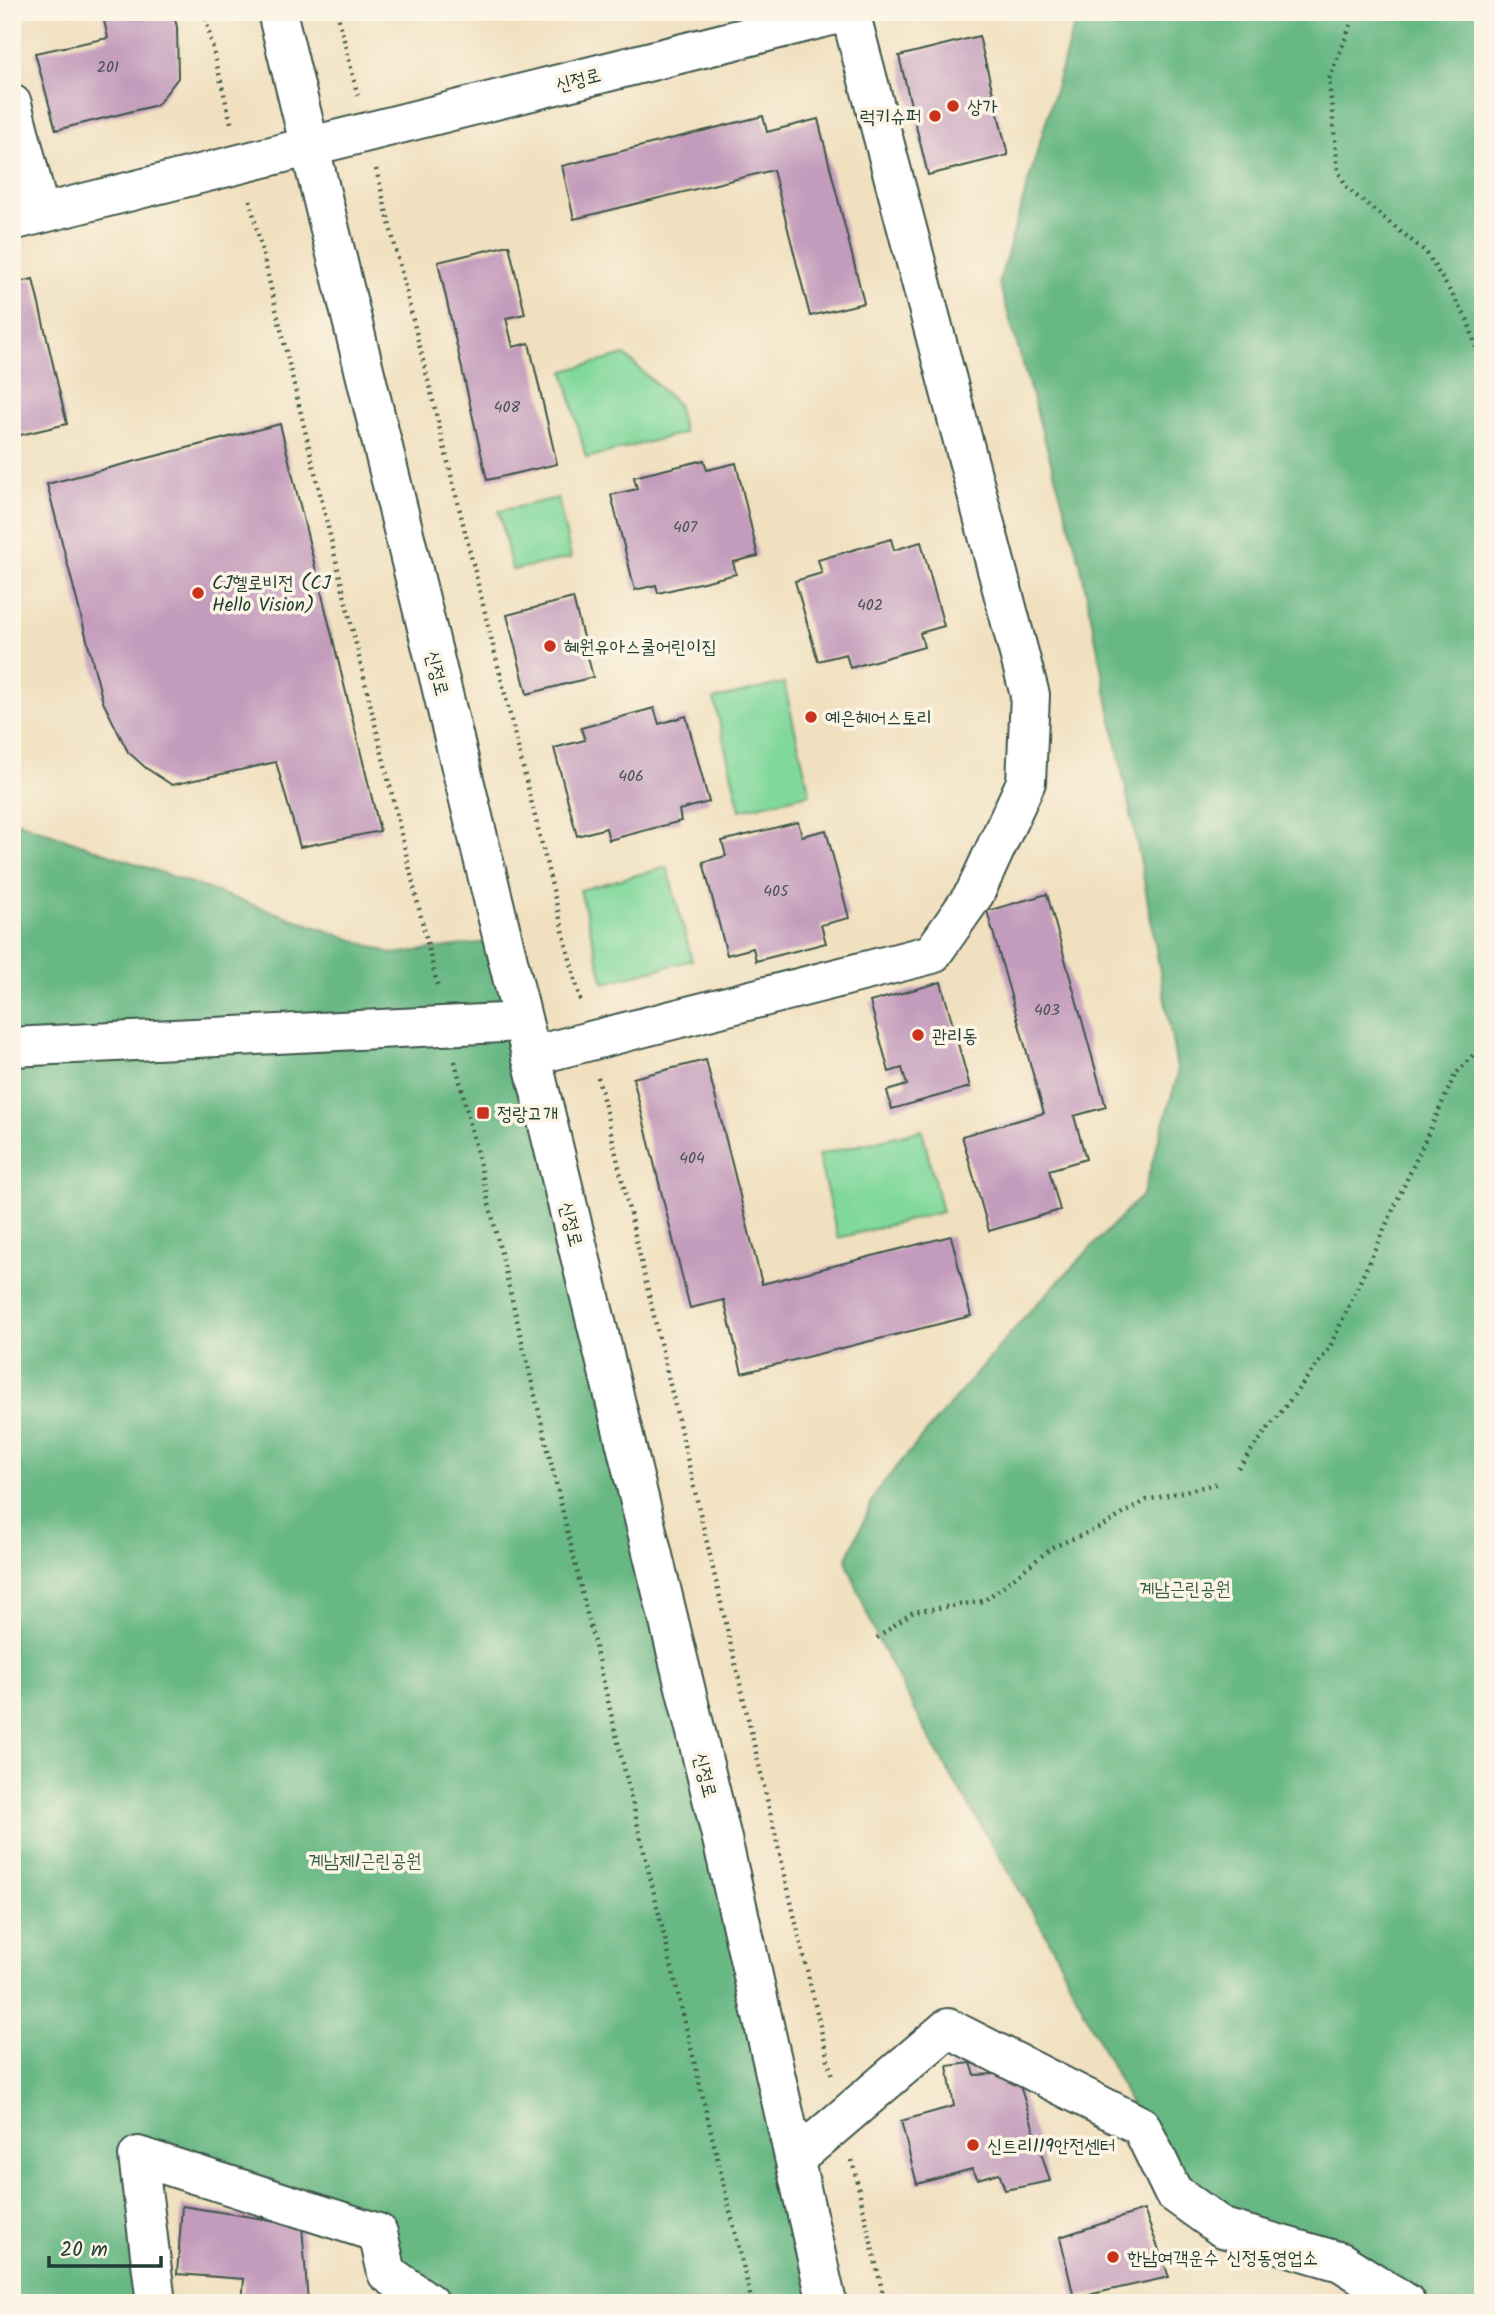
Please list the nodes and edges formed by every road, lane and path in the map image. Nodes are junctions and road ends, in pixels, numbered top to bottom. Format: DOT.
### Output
graph roads {
  1 [pos="204,12"];
  2 [pos="277,12"];
  3 [pos="337,12"];
  4 [pos="849,12"];
  5 [pos="1356,12"];
  6 [pos="12,104"];
  7 [pos="367,132"];
  8 [pos="310,147"];
  9 [pos="241,164"];
  10 [pos="26,217"];
  11 [pos="1483,367"];
  12 [pos="447,1026"];
  13 [pos="527,1039"];
  14 [pos="590,1041"];
  15 [pos="1483,1044"];
  16 [pos="12,1047"];
  17 [pos="1238,1468"];
  18 [pos="1219,1483"];
  19 [pos="877,1638"];
  20 [pos="842,2119"];
  21 [pos="794,2159"];
  22 [pos="156,2303"];
  23 [pos="429,2303"];
  24 [pos="752,2303"];
  25 [pos="827,2303"];
  26 [pos="885,2303"];
  27 [pos="1406,2303"];
  1 -- 9 [label="path"];
  2 -- 8 [label="main road, 신정로"];
  3 -- 7 [label="path"];
  4 -- 7 [label="main road, 신정로"];
  4 -- 14 [label="main road"];
  5 -- 11 [label="path"];
  6 -- 10 [label="main road"];
  7 -- 8 [label="main road, 신정로"];
  7 -- 14 [label="path"];
  8 -- 9 [label="main road, 신정로"];
  8 -- 13 [label="main road, 신정로"];
  9 -- 10 [label="main road, 신정로"];
  9 -- 12 [label="path"];
  12 -- 13 [label="main road"];
  12 -- 16 [label="main road"];
  12 -- 24 [label="path"];
  13 -- 14 [label="main road"];
  13 -- 21 [label="main road, 신정로"];
  14 -- 20 [label="path"];
  15 -- 17 [label="path"];
  18 -- 19 [label="path"];
  20 -- 21 [label="main road"];
  20 -- 26 [label="path"];
  20 -- 27 [label="main road"];
  21 -- 25 [label="main road, 신정로"];
  22 -- 23 [label="main road"];
}
